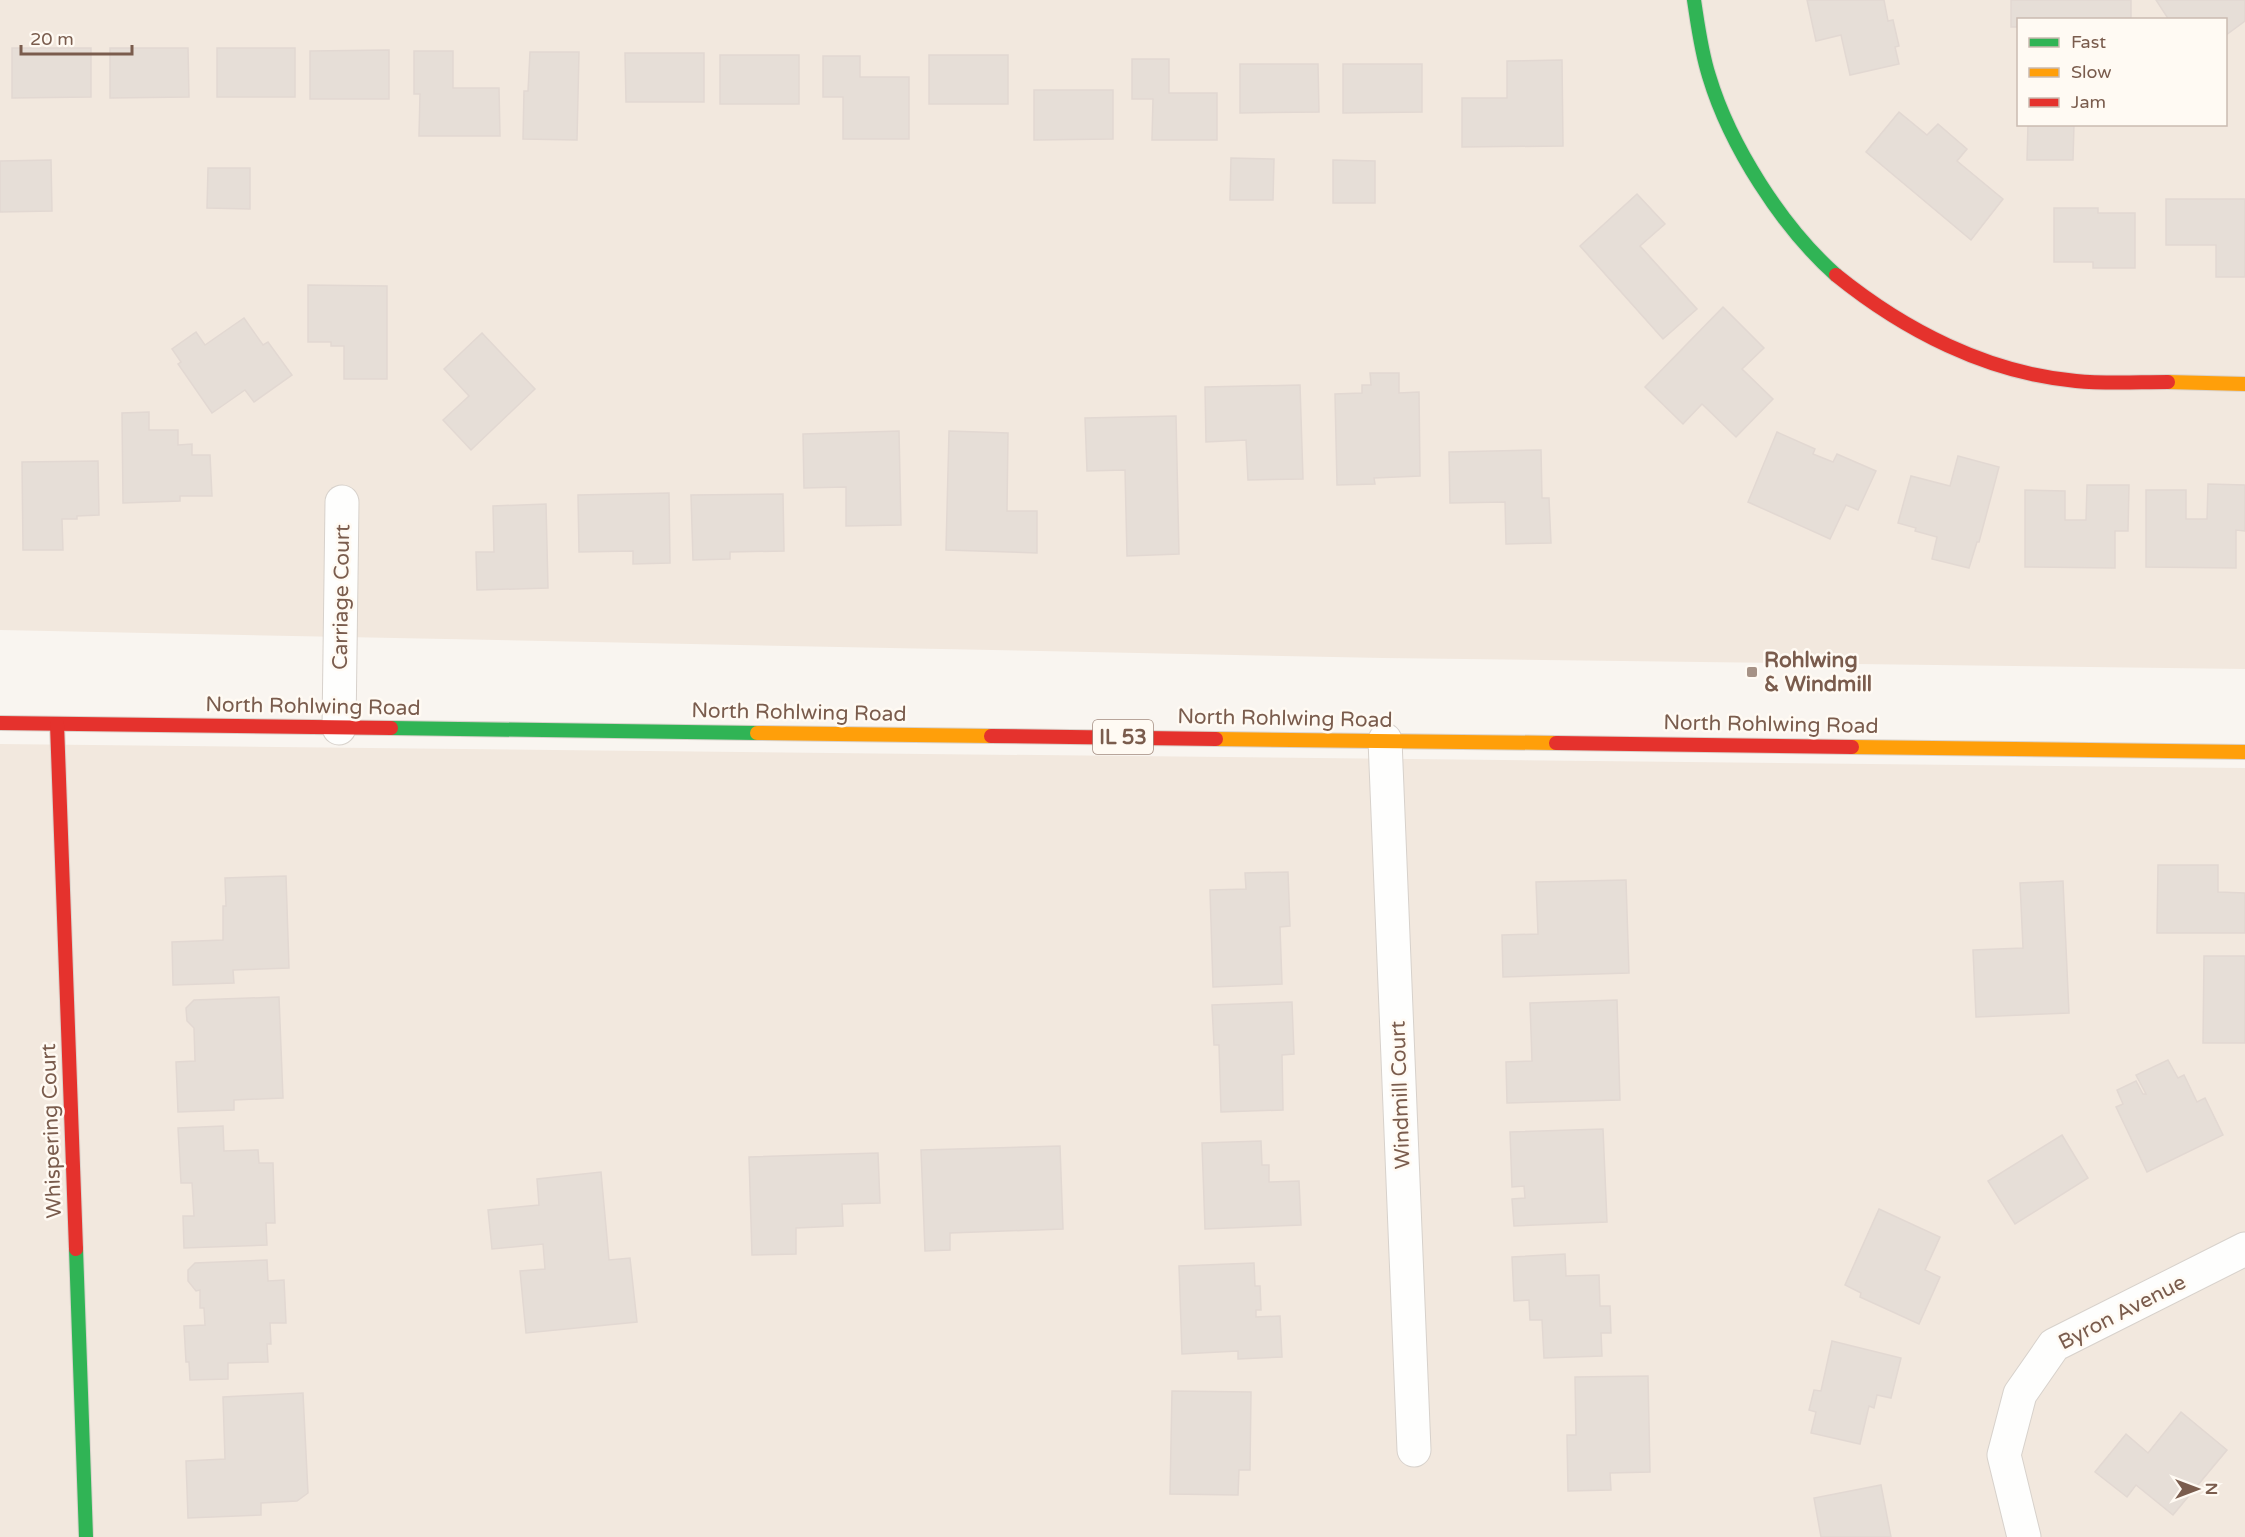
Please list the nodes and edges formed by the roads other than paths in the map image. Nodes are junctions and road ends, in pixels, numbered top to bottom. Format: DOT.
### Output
graph roads {
  1 [pos="1694,0"];
  2 [pos="2245,384"];
  3 [pos="342,502"];
  4 [pos="0,723"];
  5 [pos="57,724"];
  6 [pos="339,728"];
  7 [pos="1385,740"];
  8 [pos="2245,752"];
  9 [pos="2245,1249"];
  10 [pos="1414,1450"];
  11 [pos="86,1537"];
  12 [pos="2024,1537"];
  1 -- 2 [label="main road"];
  3 -- 6 [label="street, Carriage Court"];
  4 -- 5 [label="main road, North Rohlwing Road / IL 53"];
  5 -- 6 [label="main road, North Rohlwing Road / IL 53"];
  5 -- 11 [label="main road, Whispering Court"];
  6 -- 7 [label="main road, North Rohlwing Road / IL 53"];
  7 -- 8 [label="main road, North Rohlwing Road / IL 53"];
  7 -- 10 [label="street, Windmill Court"];
  9 -- 12 [label="street, Byron Avenue"];
}
